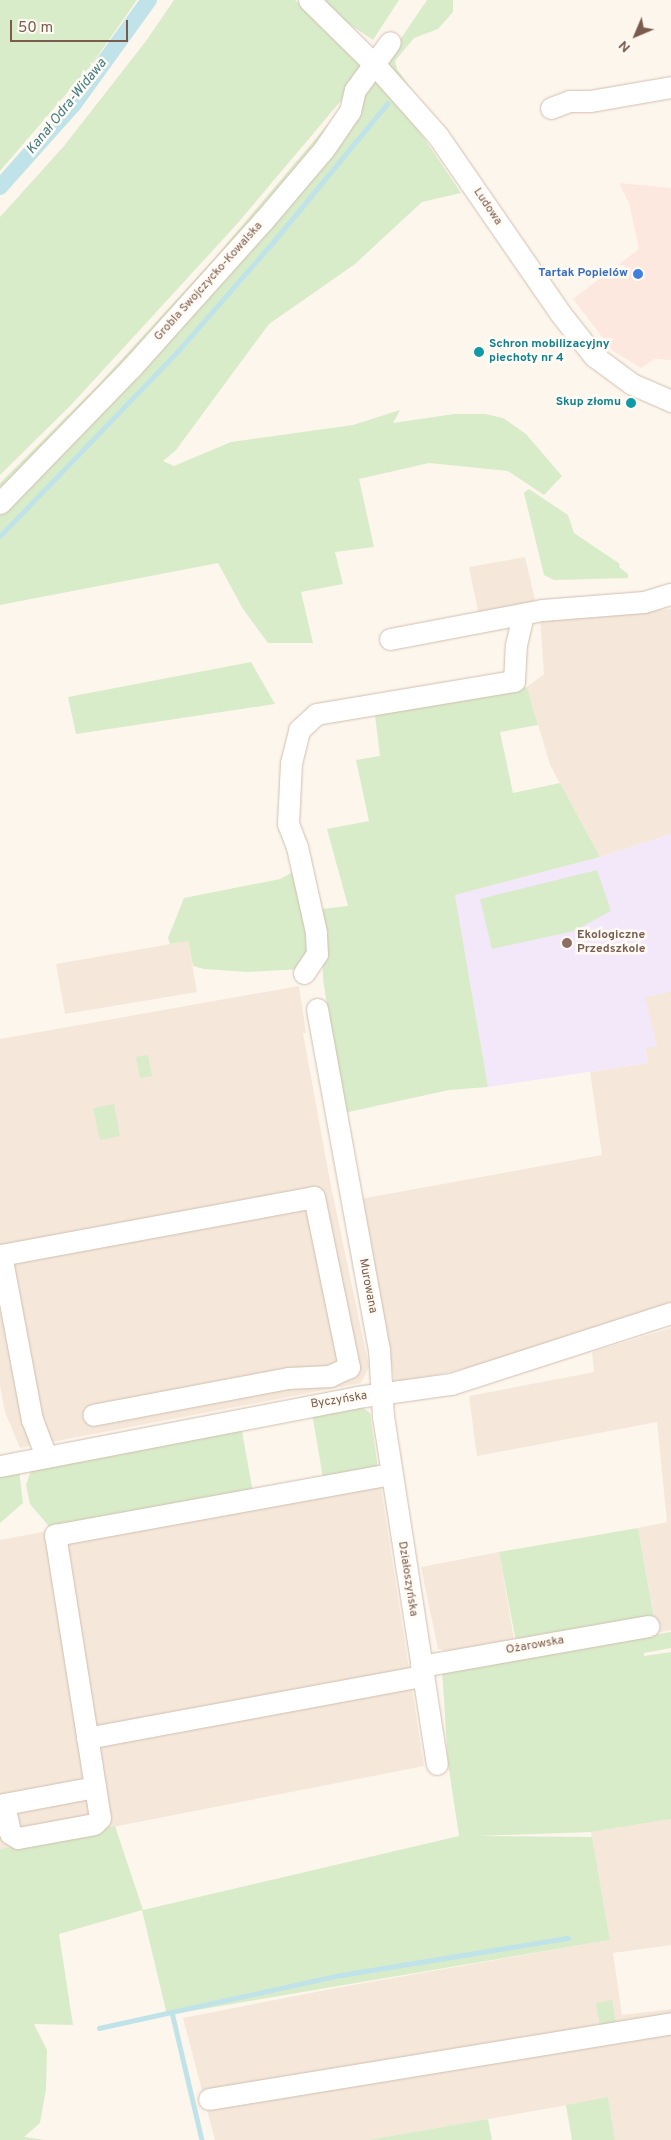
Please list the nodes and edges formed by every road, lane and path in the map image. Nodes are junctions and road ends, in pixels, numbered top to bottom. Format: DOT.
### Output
graph roads {
  1 [pos="309,0"];
  2 [pos="390,42"];
  3 [pos="376,65"];
  4 [pos="671,87"];
  5 [pos="551,108"];
  6 [pos="671,401"];
  7 [pos="0,503"];
  8 [pos="671,594"];
  9 [pos="523,614"];
  10 [pos="390,639"];
  11 [pos="304,973"];
  12 [pos="317,1009"];
  13 [pos="671,1313"];
  14 [pos="301,1379"];
  15 [pos="381,1395"];
  16 [pos="306,1406"];
  17 [pos="93,1415"];
  18 [pos="46,1456"];
  19 [pos="0,1466"];
  20 [pos="391,1474"];
  21 [pos="649,1626"];
  22 [pos="422,1671"];
  23 [pos="87,1738"];
  24 [pos="436,1764"];
  25 [pos="95,1787"];
  26 [pos="671,2023"];
  27 [pos="209,2099"];
  1 -- 3 [label="street, Ludowa"];
  2 -- 3 [label="street, Grobla Swojczycko-Kowalska"];
  3 -- 6 [label="street, Ludowa"];
  3 -- 7 [label="street, Grobla Swojczycko-Kowalska"];
  4 -- 5 [label="street"];
  8 -- 9 [label="street"];
  9 -- 10 [label="street"];
  9 -- 11 [label="street"];
  12 -- 15 [label="street, Murowana"];
  13 -- 15 [label="street, Byczyńska"];
  14 -- 16 [label="street"];
  14 -- 17 [label="street"];
  14 -- 18 [label="street"];
  15 -- 16 [label="street, Byczyńska"];
  15 -- 20 [label="street, Działoszyńska"];
  16 -- 18 [label="street, Byczyńska"];
  18 -- 19 [label="street, Byczyńska"];
  20 -- 22 [label="street, Działoszyńska"];
  20 -- 23 [label="street"];
  21 -- 22 [label="street, Ożarowska"];
  22 -- 23 [label="street, Ożarowska"];
  22 -- 24 [label="street, Działoszyńska"];
  23 -- 25 [label="street"];
  26 -- 27 [label="street"];
}
